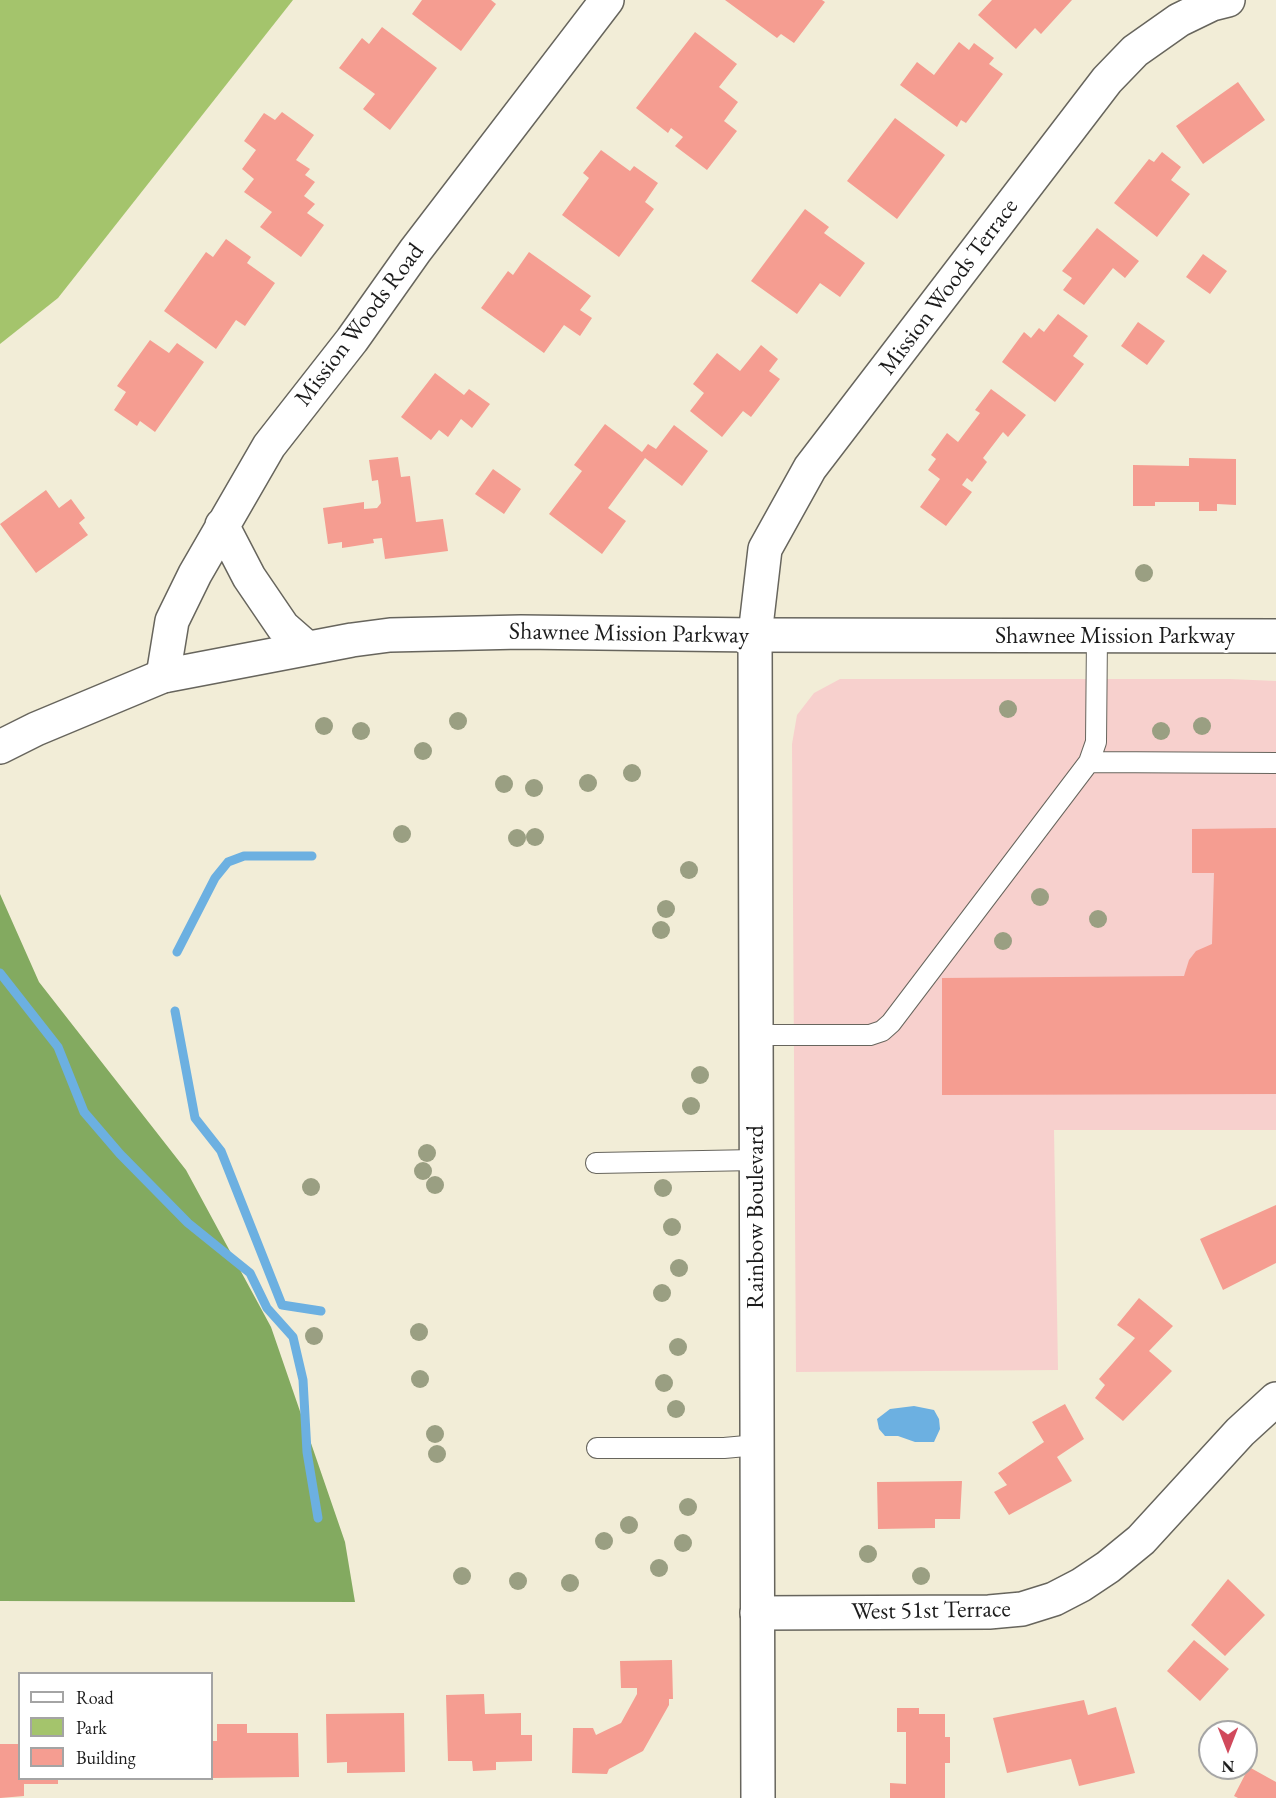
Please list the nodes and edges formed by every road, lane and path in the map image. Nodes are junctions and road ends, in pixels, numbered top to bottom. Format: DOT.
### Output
graph roads {
  1 [pos="607,0"];
  2 [pos="1228,0"];
  3 [pos="222,525"];
  4 [pos="755,635"];
  5 [pos="1097,636"];
  6 [pos="1276,636"];
  7 [pos="307,648"];
  8 [pos="163,676"];
  9 [pos="0,747"];
  10 [pos="1089,762"];
  11 [pos="1276,763"];
  12 [pos="756,1035"];
  13 [pos="756,1160"];
  14 [pos="596,1164"];
  15 [pos="1276,1399"];
  16 [pos="757,1445"];
  17 [pos="597,1448"];
  18 [pos="757,1613"];
  19 [pos="758,1798"];
  1 -- 3 [label="main road, Mission Woods Road"];
  2 -- 4 [label="main road, Mission Woods Terrace"];
  3 -- 7 [label="main road"];
  3 -- 8 [label="main road, Mission Woods Road"];
  4 -- 5 [label="main road, Shawnee Mission Parkway"];
  4 -- 7 [label="main road, Shawnee Mission Parkway"];
  4 -- 12 [label="main road, Rainbow Boulevard"];
  5 -- 6 [label="main road, Shawnee Mission Parkway"];
  5 -- 10 [label="lane"];
  7 -- 8 [label="main road, Shawnee Mission Parkway"];
  8 -- 9 [label="main road, Shawnee Mission Parkway"];
  10 -- 11 [label="lane"];
  10 -- 12 [label="lane"];
  12 -- 13 [label="main road, Rainbow Boulevard"];
  13 -- 14 [label="lane"];
  13 -- 16 [label="main road, Rainbow Boulevard"];
  15 -- 18 [label="main road, West 51st Terrace"];
  16 -- 17 [label="lane"];
  16 -- 18 [label="main road, Rainbow Boulevard"];
  18 -- 19 [label="main road, Rainbow Boulevard"];
}
